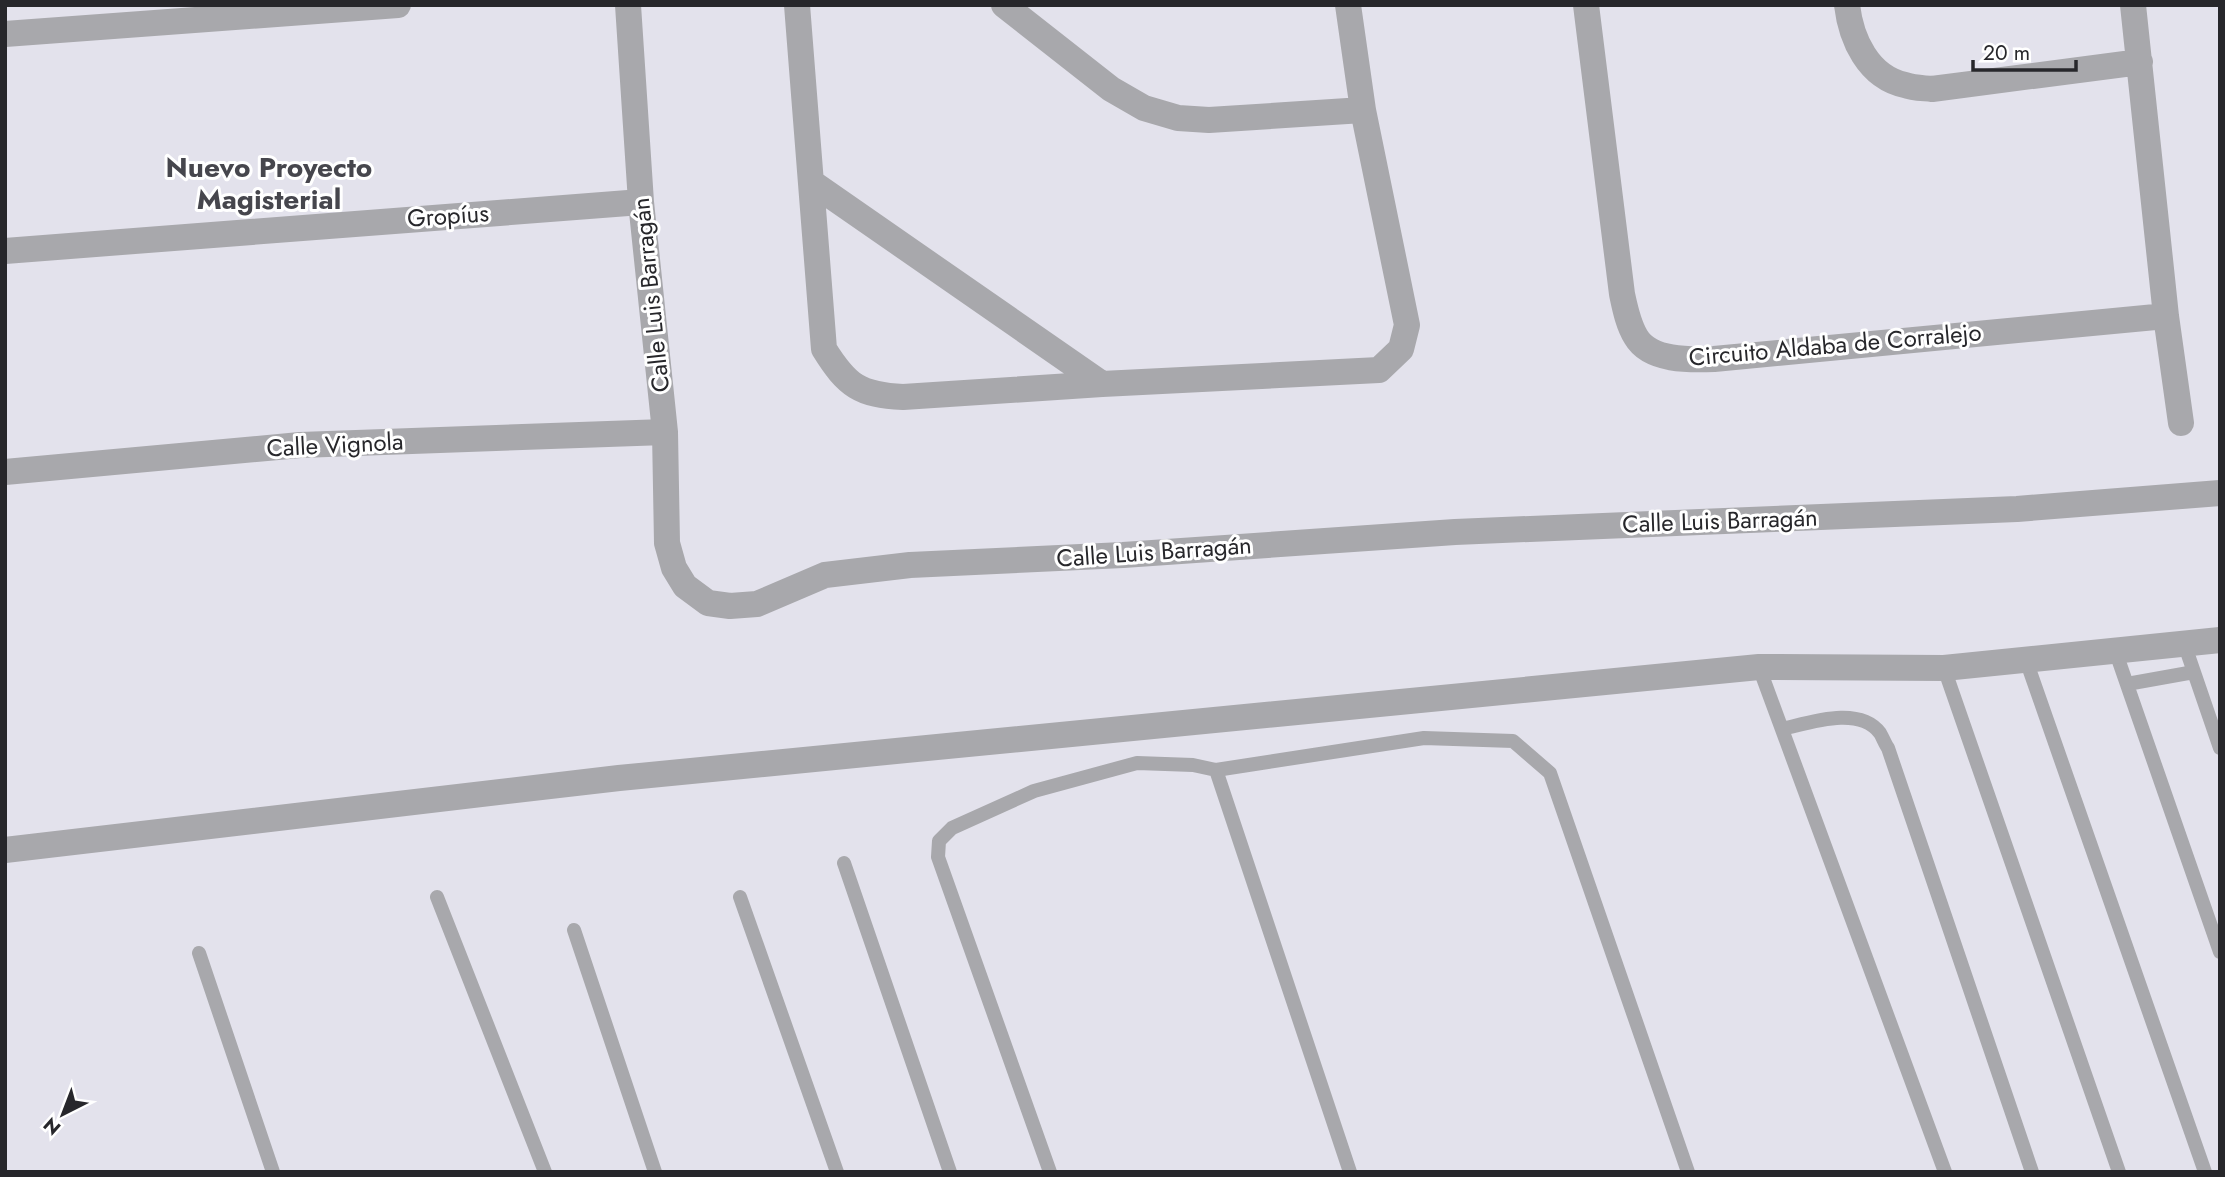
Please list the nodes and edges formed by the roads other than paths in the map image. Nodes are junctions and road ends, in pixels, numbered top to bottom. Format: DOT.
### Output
graph roads {
  1 [pos="398,5"];
  2 [pos="628,5"];
  3 [pos="797,5"];
  4 [pos="1004,5"];
  5 [pos="1348,5"];
  6 [pos="1586,5"];
  7 [pos="1847,5"];
  8 [pos="2133,5"];
  9 [pos="5,34"];
  10 [pos="2140,62"];
  11 [pos="1363,110"];
  12 [pos="811,182"];
  13 [pos="640,202"];
  14 [pos="5,251"];
  15 [pos="2166,316"];
  16 [pos="1102,384"];
  17 [pos="2181,423"];
  18 [pos="666,432"];
  19 [pos="5,472"];
  20 [pos="2220,493"];
  21 [pos="2220,640"];
  22 [pos="2184,643"];
  23 [pos="2115,650"];
  24 [pos="2026,660"];
  25 [pos="1759,667"];
  26 [pos="1944,668"];
  27 [pos="2194,672"];
  28 [pos="2127,684"];
  29 [pos="1782,729"];
  30 [pos="2220,748"];
  31 [pos="1216,770"];
  32 [pos="5,850"];
  33 [pos="844,863"];
  34 [pos="437,897"];
  35 [pos="740,897"];
  36 [pos="574,930"];
  37 [pos="2220,952"];
  38 [pos="199,953"];
  39 [pos="273,1172"];
  40 [pos="545,1172"];
  41 [pos="656,1172"];
  42 [pos="837,1172"];
  43 [pos="950,1172"];
  44 [pos="1050,1172"];
  45 [pos="1350,1172"];
  46 [pos="1688,1172"];
  47 [pos="1945,1172"];
  48 [pos="2032,1172"];
  49 [pos="2119,1172"];
  50 [pos="2205,1172"];
  1 -- 9 [label="street"];
  2 -- 13 [label="street, Calle Luis Barragán"];
  3 -- 12 [label="street"];
  4 -- 11 [label="street"];
  5 -- 11 [label="street"];
  6 -- 15 [label="street, Circuito Aldaba de Corralejo"];
  7 -- 10 [label="street"];
  8 -- 10 [label="street"];
  10 -- 15 [label="street"];
  11 -- 16 [label="street"];
  12 -- 16 [label="street"];
  12 -- 16 [label="street"];
  13 -- 14 [label="street, Gropíus"];
  13 -- 18 [label="street, Calle Luis Barragán"];
  15 -- 17 [label="street"];
  18 -- 19 [label="street, Calle Vignola"];
  18 -- 20 [label="street, Calle Luis Barragán"];
  21 -- 22 [label="street"];
  22 -- 23 [label="street"];
  22 -- 27 [label="lane"];
  23 -- 24 [label="street"];
  23 -- 28 [label="lane"];
  24 -- 26 [label="street"];
  24 -- 50 [label="lane"];
  25 -- 26 [label="street"];
  25 -- 29 [label="lane"];
  25 -- 32 [label="street"];
  26 -- 49 [label="lane"];
  27 -- 28 [label="lane"];
  27 -- 30 [label="lane"];
  28 -- 37 [label="lane"];
  29 -- 47 [label="lane"];
  29 -- 48 [label="lane"];
  31 -- 44 [label="lane"];
  31 -- 45 [label="lane"];
  31 -- 46 [label="lane"];
  33 -- 43 [label="lane"];
  34 -- 40 [label="lane"];
  35 -- 42 [label="lane"];
  36 -- 41 [label="lane"];
  38 -- 39 [label="lane"];
}
